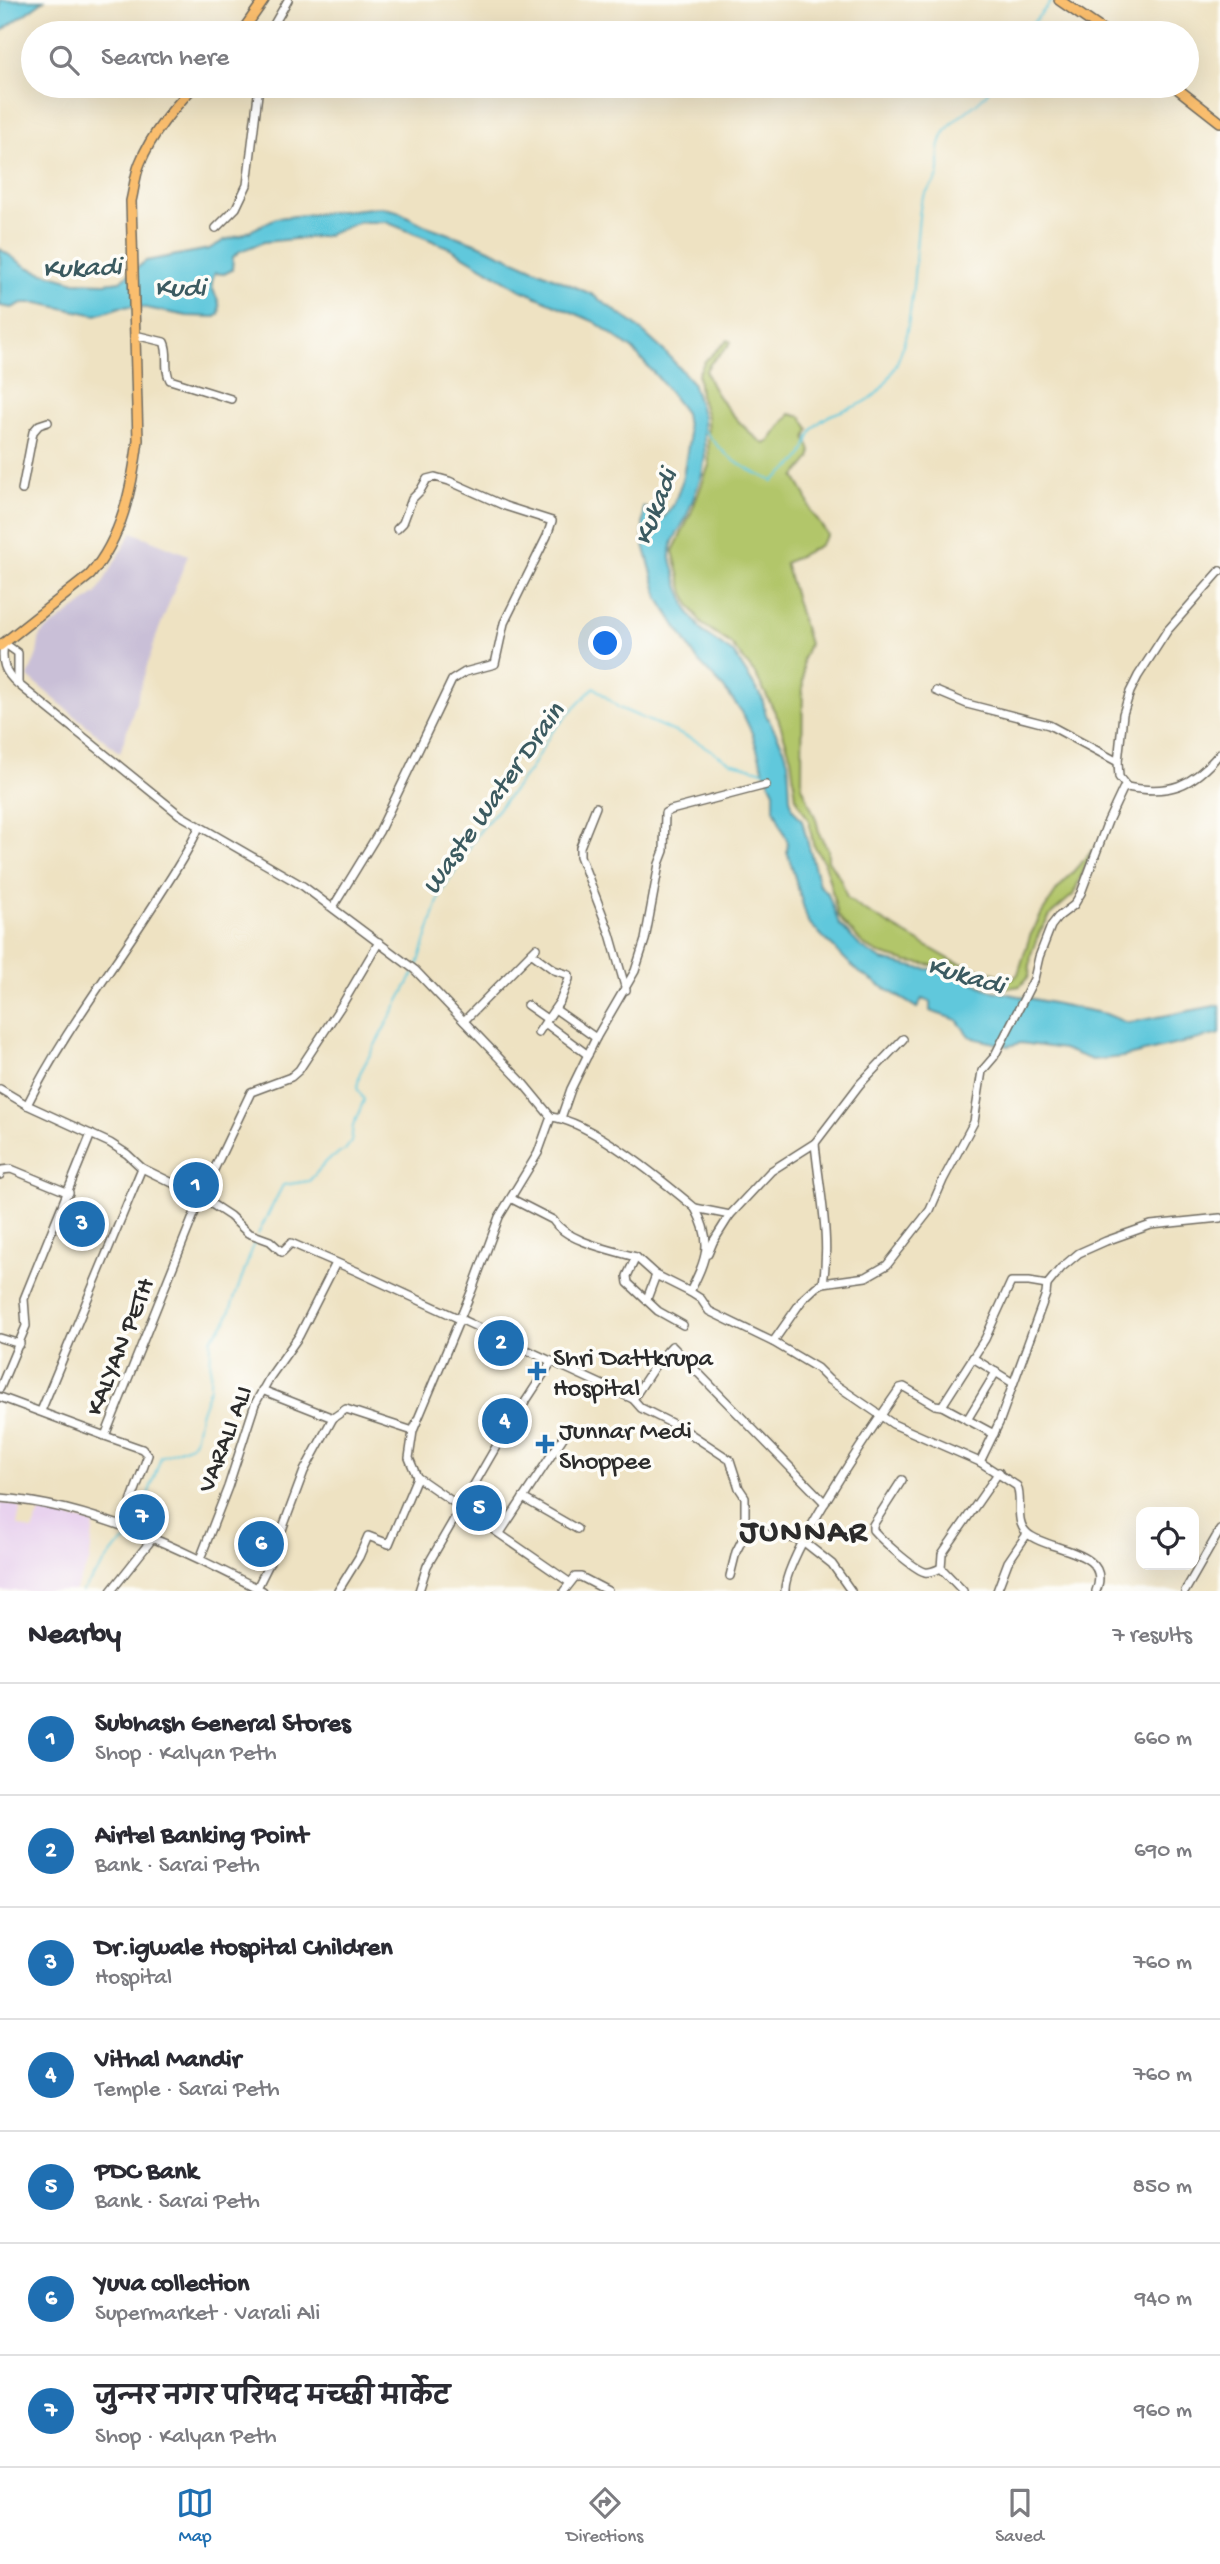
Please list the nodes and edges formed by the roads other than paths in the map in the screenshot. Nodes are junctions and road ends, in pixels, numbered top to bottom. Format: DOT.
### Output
graph roads {
  1 [pos="264,0"];
  2 [pos="288,0"];
  3 [pos="1065,1"];
  4 [pos="249,21"];
  5 [pos="276,21"];
  6 [pos="1091,21"];
  7 [pos="183,98"];
  8 [pos="258,98"];
  9 [pos="1189,98"];
  10 [pos="1220,122"];
  11 [pos="216,228"];
  12 [pos="135,333"];
  13 [pos="230,399"];
  14 [pos="48,422"];
  15 [pos="22,490"];
  16 [pos="397,529"];
  17 [pos="1220,571"];
  18 [pos="2,645"];
  19 [pos="18,684"];
  20 [pos="936,691"];
  21 [pos="1220,754"];
  22 [pos="1118,762"];
  23 [pos="766,785"];
  24 [pos="1126,787"];
  25 [pos="596,807"];
  26 [pos="199,827"];
  27 [pos="333,907"];
  28 [pos="379,942"];
  29 [pos="626,990"];
  30 [pos="527,1005"];
  31 [pos="555,1009"];
  32 [pos="464,1021"];
  33 [pos="546,1021"];
  34 [pos="538,1033"];
  35 [pos="596,1038"];
  36 [pos="903,1039"];
  37 [pos="588,1055"];
  38 [pos="0,1089"];
  39 [pos="27,1105"];
  40 [pos="551,1118"];
  41 [pos="561,1118"];
  42 [pos="91,1134"];
  43 [pos="815,1143"];
  44 [pos="142,1168"];
  45 [pos="0,1175"];
  46 [pos="69,1193"];
  47 [pos="201,1197"];
  48 [pos="512,1199"];
  49 [pos="695,1208"];
  50 [pos="730,1215"];
  51 [pos="1220,1218"];
  52 [pos="636,1257"];
  53 [pos="705,1261"];
  54 [pos="336,1263"];
  55 [pos="656,1275"];
  56 [pos="823,1283"];
  57 [pos="1046,1285"];
  58 [pos="690,1292"];
  59 [pos="647,1299"];
  60 [pos="460,1319"];
  61 [pos="682,1325"];
  62 [pos="0,1338"];
  63 [pos="773,1342"];
  64 [pos="20,1344"];
  65 [pos="973,1358"];
  66 [pos="552,1361"];
  67 [pos="996,1373"];
  68 [pos="1013,1383"];
  69 [pos="0,1388"];
  70 [pos="262,1390"];
  71 [pos="0,1397"];
  72 [pos="633,1399"];
  73 [pos="942,1406"];
  74 [pos="41,1411"];
  75 [pos="882,1416"];
  76 [pos="333,1418"];
  77 [pos="967,1420"];
  78 [pos="413,1431"];
  79 [pos="566,1433"];
  80 [pos="994,1434"];
  81 [pos="105,1436"];
  82 [pos="980,1462"];
  83 [pos="999,1472"];
  84 [pos="417,1477"];
  85 [pos="902,1479"];
  86 [pos="0,1498"];
  87 [pos="523,1499"];
  88 [pos="825,1503"];
  89 [pos="462,1506"];
  90 [pos="750,1524"];
  91 [pos="127,1526"];
  92 [pos="578,1529"];
  93 [pos="1220,1530"];
  94 [pos="500,1533"];
  95 [pos="1027,1534"];
  96 [pos="153,1538"];
  97 [pos="804,1542"];
  98 [pos="200,1559"];
  99 [pos="941,1568"];
  100 [pos="730,1576"];
  101 [pos="569,1582"];
  102 [pos="260,1589"];
  103 [pos="111,1591"];
  104 [pos="338,1591"];
  105 [pos="419,1591"];
  106 [pos="564,1591"];
  107 [pos="608,1591"];
  108 [pos="785,1591"];
  109 [pos="851,1591"];
  110 [pos="963,1591"];
  111 [pos="996,1591"];
  112 [pos="1096,1591"];
  113 [pos="1185,1591"];
  1 -- 4 [label="main road"];
  2 -- 5 [label="street"];
  3 -- 6 [label="main road"];
  7 -- 12 [label="main road"];
  8 -- 11 [label="street"];
  9 -- 10 [label="main road"];
  12 -- 13 [label="street"];
  12 -- 18 [label="main road"];
  14 -- 15 [label="street"];
  16 -- 27 [label="street"];
  17 -- 22 [label="street"];
  18 -- 19 [label="street"];
  18 -- 19 [label="street"];
  19 -- 26 [label="street"];
  20 -- 22 [label="street"];
  21 -- 24 [label="street"];
  22 -- 24 [label="street"];
  23 -- 29 [label="street"];
  24 -- 56 [label="street"];
  25 -- 29 [label="street"];
  26 -- 27 [label="street"];
  26 -- 39 [label="street"];
  27 -- 28 [label="street"];
  28 -- 32 [label="street"];
  28 -- 47 [label="street, KALYAN PETH"];
  29 -- 35 [label="street"];
  30 -- 33 [label="street"];
  31 -- 32 [label="street"];
  31 -- 33 [label="street"];
  31 -- 35 [label="street"];
  32 -- 40 [label="street"];
  33 -- 34 [label="street"];
  33 -- 37 [label="street"];
  35 -- 37 [label="street"];
  36 -- 43 [label="street"];
  37 -- 41 [label="street"];
  38 -- 39 [label="street"];
  39 -- 42 [label="street"];
  40 -- 41 [label="street"];
  40 -- 48 [label="street"];
  41 -- 49 [label="street"];
  42 -- 44 [label="street"];
  42 -- 46 [label="street"];
  43 -- 50 [label="street"];
  43 -- 56 [label="street"];
  44 -- 47 [label="street"];
  44 -- 74 [label="street"];
  45 -- 46 [label="street"];
  46 -- 64 [label="street"];
  47 -- 54 [label="street"];
  47 -- 81 [label="street, KALYAN PETH"];
  48 -- 52 [label="street"];
  48 -- 60 [label="street"];
  49 -- 50 [label="street"];
  49 -- 53 [label="street"];
  50 -- 53 [label="street"];
  51 -- 57 [label="street"];
  52 -- 55 [label="street"];
  52 -- 59 [label="street"];
  53 -- 58 [label="street"];
  54 -- 60 [label="street"];
  54 -- 70 [label="street, VARALI ALI"];
  55 -- 58 [label="street"];
  55 -- 59 [label="street"];
  56 -- 63 [label="street"];
  57 -- 65 [label="street"];
  57 -- 68 [label="street"];
  58 -- 63 [label="street"];
  59 -- 61 [label="street"];
  60 -- 66 [label="street"];
  60 -- 78 [label="street"];
  62 -- 64 [label="street"];
  63 -- 75 [label="street"];
  64 -- 69 [label="street"];
  65 -- 67 [label="street"];
  65 -- 73 [label="street"];
  66 -- 72 [label="street"];
  66 -- 89 [label="street"];
  67 -- 68 [label="street"];
  67 -- 77 [label="street"];
  68 -- 80 [label="street"];
  70 -- 76 [label="street"];
  70 -- 98 [label="street, VARALI ALI"];
  71 -- 74 [label="street"];
  72 -- 88 [label="street"];
  72 -- 90 [label="street"];
  73 -- 75 [label="street"];
  73 -- 77 [label="street"];
  74 -- 81 [label="street"];
  75 -- 82 [label="street"];
  75 -- 88 [label="street"];
  76 -- 78 [label="street"];
  76 -- 102 [label="street"];
  77 -- 80 [label="street"];
  78 -- 84 [label="street"];
  79 -- 87 [label="street"];
  80 -- 82 [label="street"];
  81 -- 91 [label="street, KALYAN PETH"];
  82 -- 83 [label="street"];
  83 -- 95 [label="street"];
  83 -- 99 [label="street"];
  84 -- 89 [label="street"];
  84 -- 104 [label="street"];
  85 -- 99 [label="street"];
  86 -- 91 [label="street"];
  87 -- 92 [label="street"];
  87 -- 94 [label="street"];
  88 -- 97 [label="street"];
  89 -- 94 [label="street"];
  89 -- 105 [label="street"];
  90 -- 97 [label="street"];
  90 -- 100 [label="street"];
  91 -- 96 [label="street"];
  93 -- 113 [label="street"];
  94 -- 101 [label="street"];
  95 -- 111 [label="street"];
  95 -- 112 [label="street"];
  96 -- 98 [label="street"];
  96 -- 103 [label="street"];
  97 -- 108 [label="street"];
  97 -- 109 [label="street"];
  98 -- 102 [label="street"];
  99 -- 110 [label="street"];
  101 -- 106 [label="street"];
  101 -- 107 [label="street"];
}
